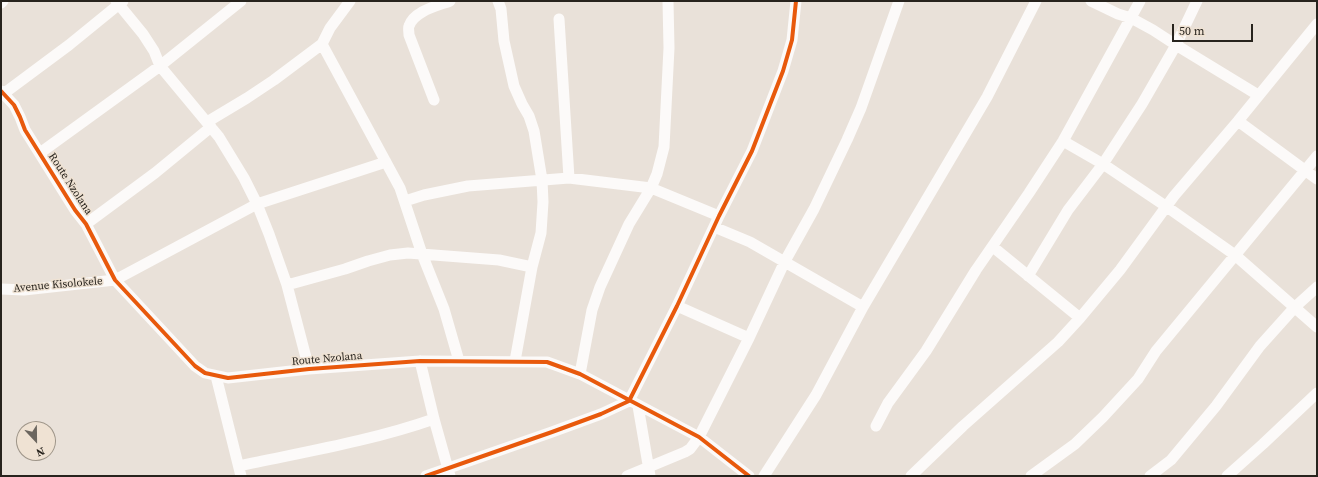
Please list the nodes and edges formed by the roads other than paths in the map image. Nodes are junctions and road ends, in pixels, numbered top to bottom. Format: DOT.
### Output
graph roads {
  1 [pos="4,1"];
  2 [pos="241,1"];
  3 [pos="350,1"];
  4 [pos="450,1"];
  5 [pos="498,1"];
  6 [pos="668,1"];
  7 [pos="796,1"];
  8 [pos="899,1"];
  9 [pos="1036,1"];
  10 [pos="1091,1"];
  11 [pos="1140,1"];
  12 [pos="1197,1"];
  13 [pos="119,2"];
  14 [pos="1,3"];
  15 [pos="1131,18"];
  16 [pos="559,19"];
  17 [pos="1317,24"];
  18 [pos="322,44"];
  19 [pos="1176,45"];
  20 [pos="160,66"];
  21 [pos="2,92"];
  22 [pos="1258,95"];
  23 [pos="434,100"];
  24 [pos="1238,121"];
  25 [pos="209,124"];
  26 [pos="1063,141"];
  27 [pos="40,153"];
  28 [pos="1317,156"];
  29 [pos="386,162"];
  30 [pos="1103,164"];
  31 [pos="1305,170"];
  32 [pos="569,178"];
  33 [pos="1317,179"];
  34 [pos="542,180"];
  35 [pos="651,188"];
  36 [pos="405,201"];
  37 [pos="257,204"];
  38 [pos="1167,207"];
  39 [pos="719,216"];
  40 [pos="86,224"];
  41 [pos="714,227"];
  42 [pos="992,247"];
  43 [pos="422,254"];
  44 [pos="1235,255"];
  45 [pos="785,261"];
  46 [pos="532,267"];
  47 [pos="1028,276"];
  48 [pos="114,280"];
  49 [pos="286,285"];
  50 [pos="1317,287"];
  51 [pos="1,289"];
  52 [pos="677,306"];
  53 [pos="863,307"];
  54 [pos="1295,308"];
  55 [pos="1080,318"];
  56 [pos="1317,327"];
  57 [pos="749,338"];
  58 [pos="420,361"];
  59 [pos="459,361"];
  60 [pos="514,361"];
  61 [pos="309,369"];
  62 [pos="580,374"];
  63 [pos="216,376"];
  64 [pos="1317,393"];
  65 [pos="633,404"];
  66 [pos="434,419"];
  67 [pos="876,426"];
  68 [pos="699,437"];
  69 [pos="240,471"];
  70 [pos="448,472"];
  71 [pos="649,472"];
  72 [pos="426,476"];
  73 [pos="627,476"];
  74 [pos="749,476"];
  75 [pos="764,476"];
  76 [pos="911,476"];
  77 [pos="1031,476"];
  78 [pos="1150,476"];
  79 [pos="1227,476"];
  1 -- 14 [label="street"];
  2 -- 20 [label="street"];
  3 -- 18 [label="street"];
  4 -- 23 [label="street"];
  5 -- 34 [label="street"];
  6 -- 35 [label="street"];
  7 -- 39 [label="street"];
  8 -- 45 [label="street"];
  9 -- 53 [label="street"];
  10 -- 15 [label="street"];
  11 -- 15 [label="street"];
  12 -- 19 [label="street"];
  13 -- 20 [label="street"];
  13 -- 21 [label="street"];
  15 -- 19 [label="street"];
  15 -- 26 [label="street"];
  16 -- 32 [label="street"];
  17 -- 22 [label="street"];
  18 -- 25 [label="street"];
  18 -- 29 [label="street"];
  19 -- 22 [label="street"];
  19 -- 30 [label="street"];
  20 -- 25 [label="street"];
  20 -- 27 [label="street"];
  21 -- 27 [label="street, Route Nzolana"];
  22 -- 24 [label="street"];
  24 -- 31 [label="street"];
  24 -- 38 [label="street"];
  25 -- 37 [label="street"];
  25 -- 40 [label="street"];
  26 -- 30 [label="street"];
  26 -- 42 [label="street"];
  27 -- 40 [label="street, Route Nzolana"];
  28 -- 31 [label="street"];
  29 -- 36 [label="street"];
  29 -- 37 [label="street"];
  30 -- 38 [label="street"];
  30 -- 47 [label="street"];
  31 -- 33 [label="street"];
  31 -- 44 [label="street"];
  32 -- 34 [label="street"];
  32 -- 35 [label="street"];
  34 -- 36 [label="street"];
  34 -- 46 [label="street"];
  35 -- 39 [label="street"];
  35 -- 62 [label="street"];
  36 -- 43 [label="street"];
  37 -- 48 [label="street"];
  37 -- 49 [label="street"];
  38 -- 44 [label="street"];
  38 -- 55 [label="street"];
  39 -- 41 [label="street"];
  40 -- 48 [label="street, Route Nzolana"];
  41 -- 45 [label="street"];
  41 -- 52 [label="street"];
  42 -- 47 [label="street"];
  42 -- 67 [label="street"];
  43 -- 46 [label="street"];
  43 -- 49 [label="street"];
  43 -- 59 [label="street"];
  44 -- 54 [label="street"];
  44 -- 77 [label="street"];
  45 -- 53 [label="street"];
  45 -- 57 [label="street"];
  46 -- 60 [label="street"];
  47 -- 55 [label="street"];
  48 -- 51 [label="street, Avenue Kisolokele"];
  48 -- 63 [label="street, Route Nzolana"];
  49 -- 61 [label="street"];
  50 -- 54 [label="street"];
  52 -- 57 [label="street"];
  52 -- 65 [label="street"];
  53 -- 75 [label="street"];
  54 -- 56 [label="street"];
  54 -- 78 [label="street"];
  55 -- 76 [label="street"];
  57 -- 68 [label="street"];
  58 -- 59 [label="street, Route Nzolana"];
  58 -- 61 [label="street, Route Nzolana"];
  58 -- 66 [label="street"];
  59 -- 60 [label="street, Route Nzolana"];
  60 -- 62 [label="street, Route Nzolana"];
  61 -- 63 [label="street, Route Nzolana"];
  62 -- 65 [label="street, Route Nzolana"];
  63 -- 69 [label="street"];
  64 -- 79 [label="street"];
  65 -- 68 [label="street, Route Nzolana"];
  65 -- 70 [label="street"];
  65 -- 71 [label="street"];
  66 -- 69 [label="street"];
  66 -- 70 [label="street"];
  68 -- 71 [label="street"];
  68 -- 74 [label="street, Route Nzolana"];
  70 -- 72 [label="street"];
  71 -- 73 [label="street"];
}
